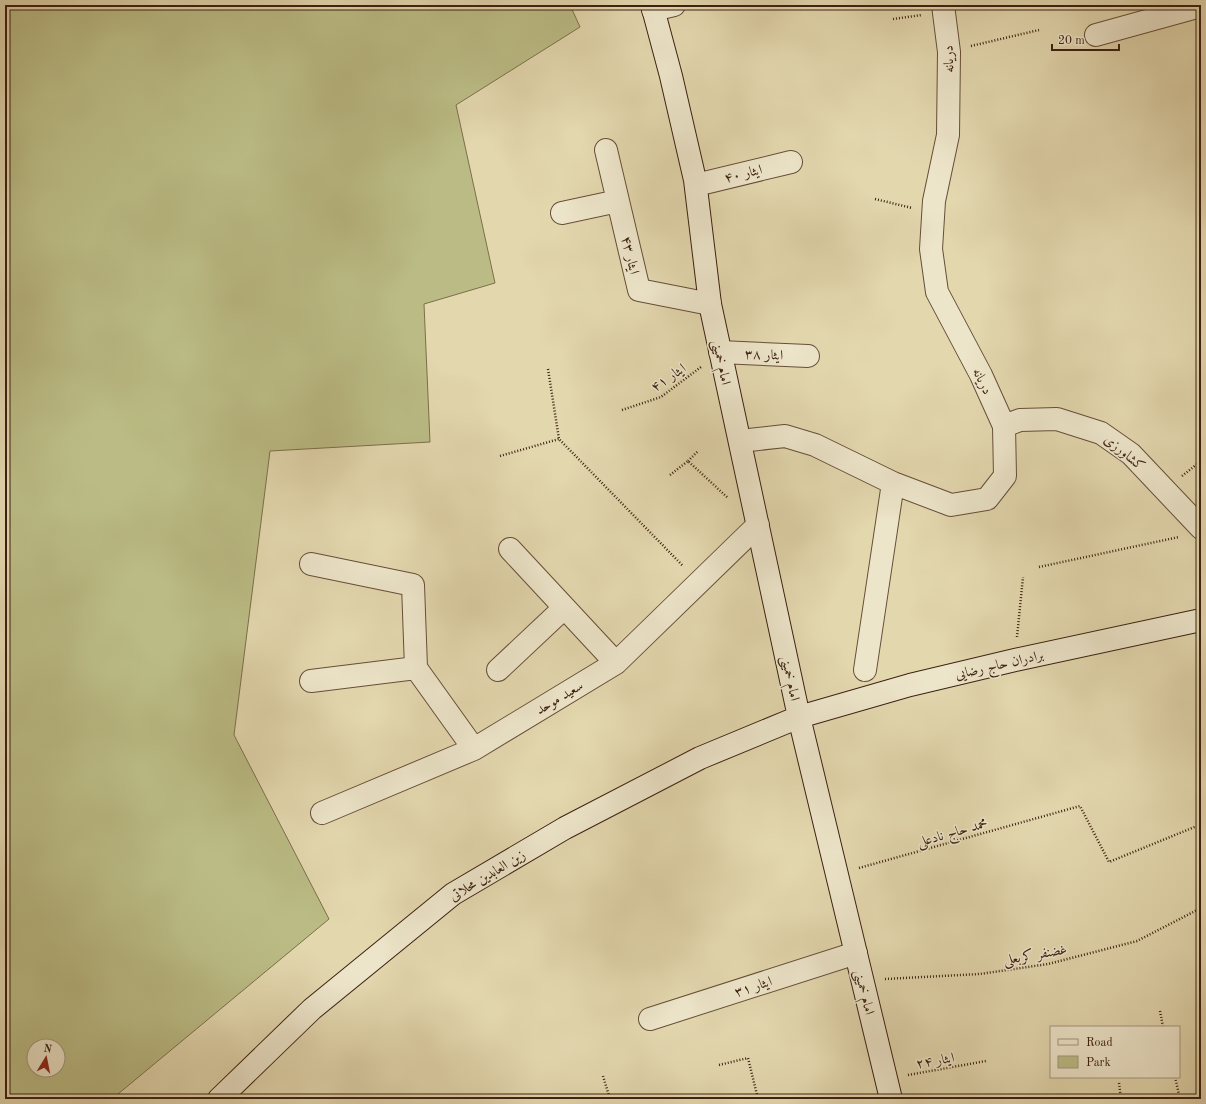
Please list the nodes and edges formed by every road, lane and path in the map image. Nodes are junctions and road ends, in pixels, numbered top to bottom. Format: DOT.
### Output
graph roads {
  1 [pos="674,5"];
  2 [pos="1201,6"];
  3 [pos="653,7"];
  4 [pos="943,8"];
  5 [pos="893,19"];
  6 [pos="1039,30"];
  7 [pos="1096,35"];
  8 [pos="949,52"];
  9 [pos="606,150"];
  10 [pos="791,162"];
  11 [pos="696,185"];
  12 [pos="875,199"];
  13 [pos="618,201"];
  14 [pos="562,213"];
  15 [pos="933,214"];
  16 [pos="710,304"];
  17 [pos="720,352"];
  18 [pos="808,356"];
  19 [pos="548,369"];
  20 [pos="622,410"];
  21 [pos="1004,426"];
  22 [pos="559,439"];
  23 [pos="740,441"];
  24 [pos="698,451"];
  25 [pos="500,456"];
  26 [pos="688,461"];
  27 [pos="670,475"];
  28 [pos="893,483"];
  29 [pos="729,498"];
  30 [pos="758,525"];
  31 [pos="1193,532"];
  32 [pos="510,549"];
  33 [pos="311,564"];
  34 [pos="1039,567"];
  35 [pos="1023,577"];
  36 [pos="699,582"];
  37 [pos="564,608"];
  38 [pos="1201,620"];
  39 [pos="1015,660"];
  40 [pos="616,663"];
  41 [pos="416,668"];
  42 [pos="498,670"];
  43 [pos="865,670"];
  44 [pos="311,681"];
  45 [pos="799,717"];
  46 [pos="474,749"];
  47 [pos="322,813"];
  48 [pos="1201,835"];
  49 [pos="837,874"];
  50 [pos="1201,908"];
  51 [pos="856,953"];
  52 [pos="862,980"];
  53 [pos="1160,1011"];
  54 [pos="650,1019"];
  55 [pos="1163,1026"];
  56 [pos="986,1061"];
  57 [pos="719,1065"];
  58 [pos="603,1076"];
  59 [pos="1175,1078"];
  60 [pos="1119,1083"];
  61 [pos="889,1094"];
  62 [pos="219,1099"];
  63 [pos="610,1099"];
  64 [pos="758,1099"];
  65 [pos="1121,1099"];
  66 [pos="1180,1099"];
  1 -- 3 [label="street"];
  2 -- 7 [label="street"];
  3 -- 11 [label="street, امام خمینی"];
  4 -- 5 [label="path"];
  4 -- 8 [label="street, دریانه"];
  6 -- 8 [label="path"];
  8 -- 15 [label="street, دریانه"];
  9 -- 13 [label="street, ایثار ۴۳"];
  10 -- 11 [label="street, ایثار ۴۰"];
  11 -- 16 [label="street, امام خمینی"];
  12 -- 15 [label="path"];
  13 -- 14 [label="street"];
  13 -- 16 [label="street, ایثار ۴۳"];
  15 -- 21 [label="street, دریانه"];
  16 -- 17 [label="street, امام خمینی"];
  17 -- 18 [label="street, ایثار ۳۸"];
  17 -- 20 [label="path, ایثار ۴۱"];
  17 -- 23 [label="street, امام خمینی"];
  19 -- 22 [label="path"];
  21 -- 28 [label="street, دریانه"];
  21 -- 31 [label="street, کشاورزی"];
  22 -- 25 [label="path"];
  22 -- 36 [label="path"];
  23 -- 28 [label="street, دریانه"];
  23 -- 30 [label="street, امام خمینی"];
  24 -- 26 [label="path"];
  26 -- 27 [label="path"];
  26 -- 29 [label="path"];
  28 -- 43 [label="street"];
  30 -- 36 [label="street, سعید موحد"];
  30 -- 45 [label="street, امام خمینی"];
  31 -- 34 [label="path"];
  32 -- 37 [label="street"];
  33 -- 41 [label="street"];
  35 -- 39 [label="path"];
  36 -- 40 [label="street, سعید موحد"];
  37 -- 40 [label="street"];
  37 -- 42 [label="street"];
  38 -- 39 [label="street, برادران حاج رضایی"];
  39 -- 45 [label="street, برادران حاج رضایی"];
  40 -- 46 [label="street, سعید موحد"];
  41 -- 44 [label="street"];
  41 -- 46 [label="street"];
  45 -- 49 [label="street, امام خمینی"];
  45 -- 62 [label="street, زین العابدین محلاتی"];
  46 -- 47 [label="street, سعید موحد"];
  48 -- 49 [label="path, محمد حاج نادعلی"];
  49 -- 51 [label="street, امام خمینی"];
  50 -- 52 [label="path, غضنفر کربعلی"];
  51 -- 52 [label="street, امام خمینی"];
  51 -- 54 [label="street, ایثار ۳۱"];
  52 -- 61 [label="street, امام خمینی"];
  53 -- 55 [label="path"];
  56 -- 61 [label="path, ایثار ۲۴"];
  57 -- 64 [label="path"];
  58 -- 63 [label="path"];
  59 -- 66 [label="path"];
  60 -- 65 [label="path"];
}
